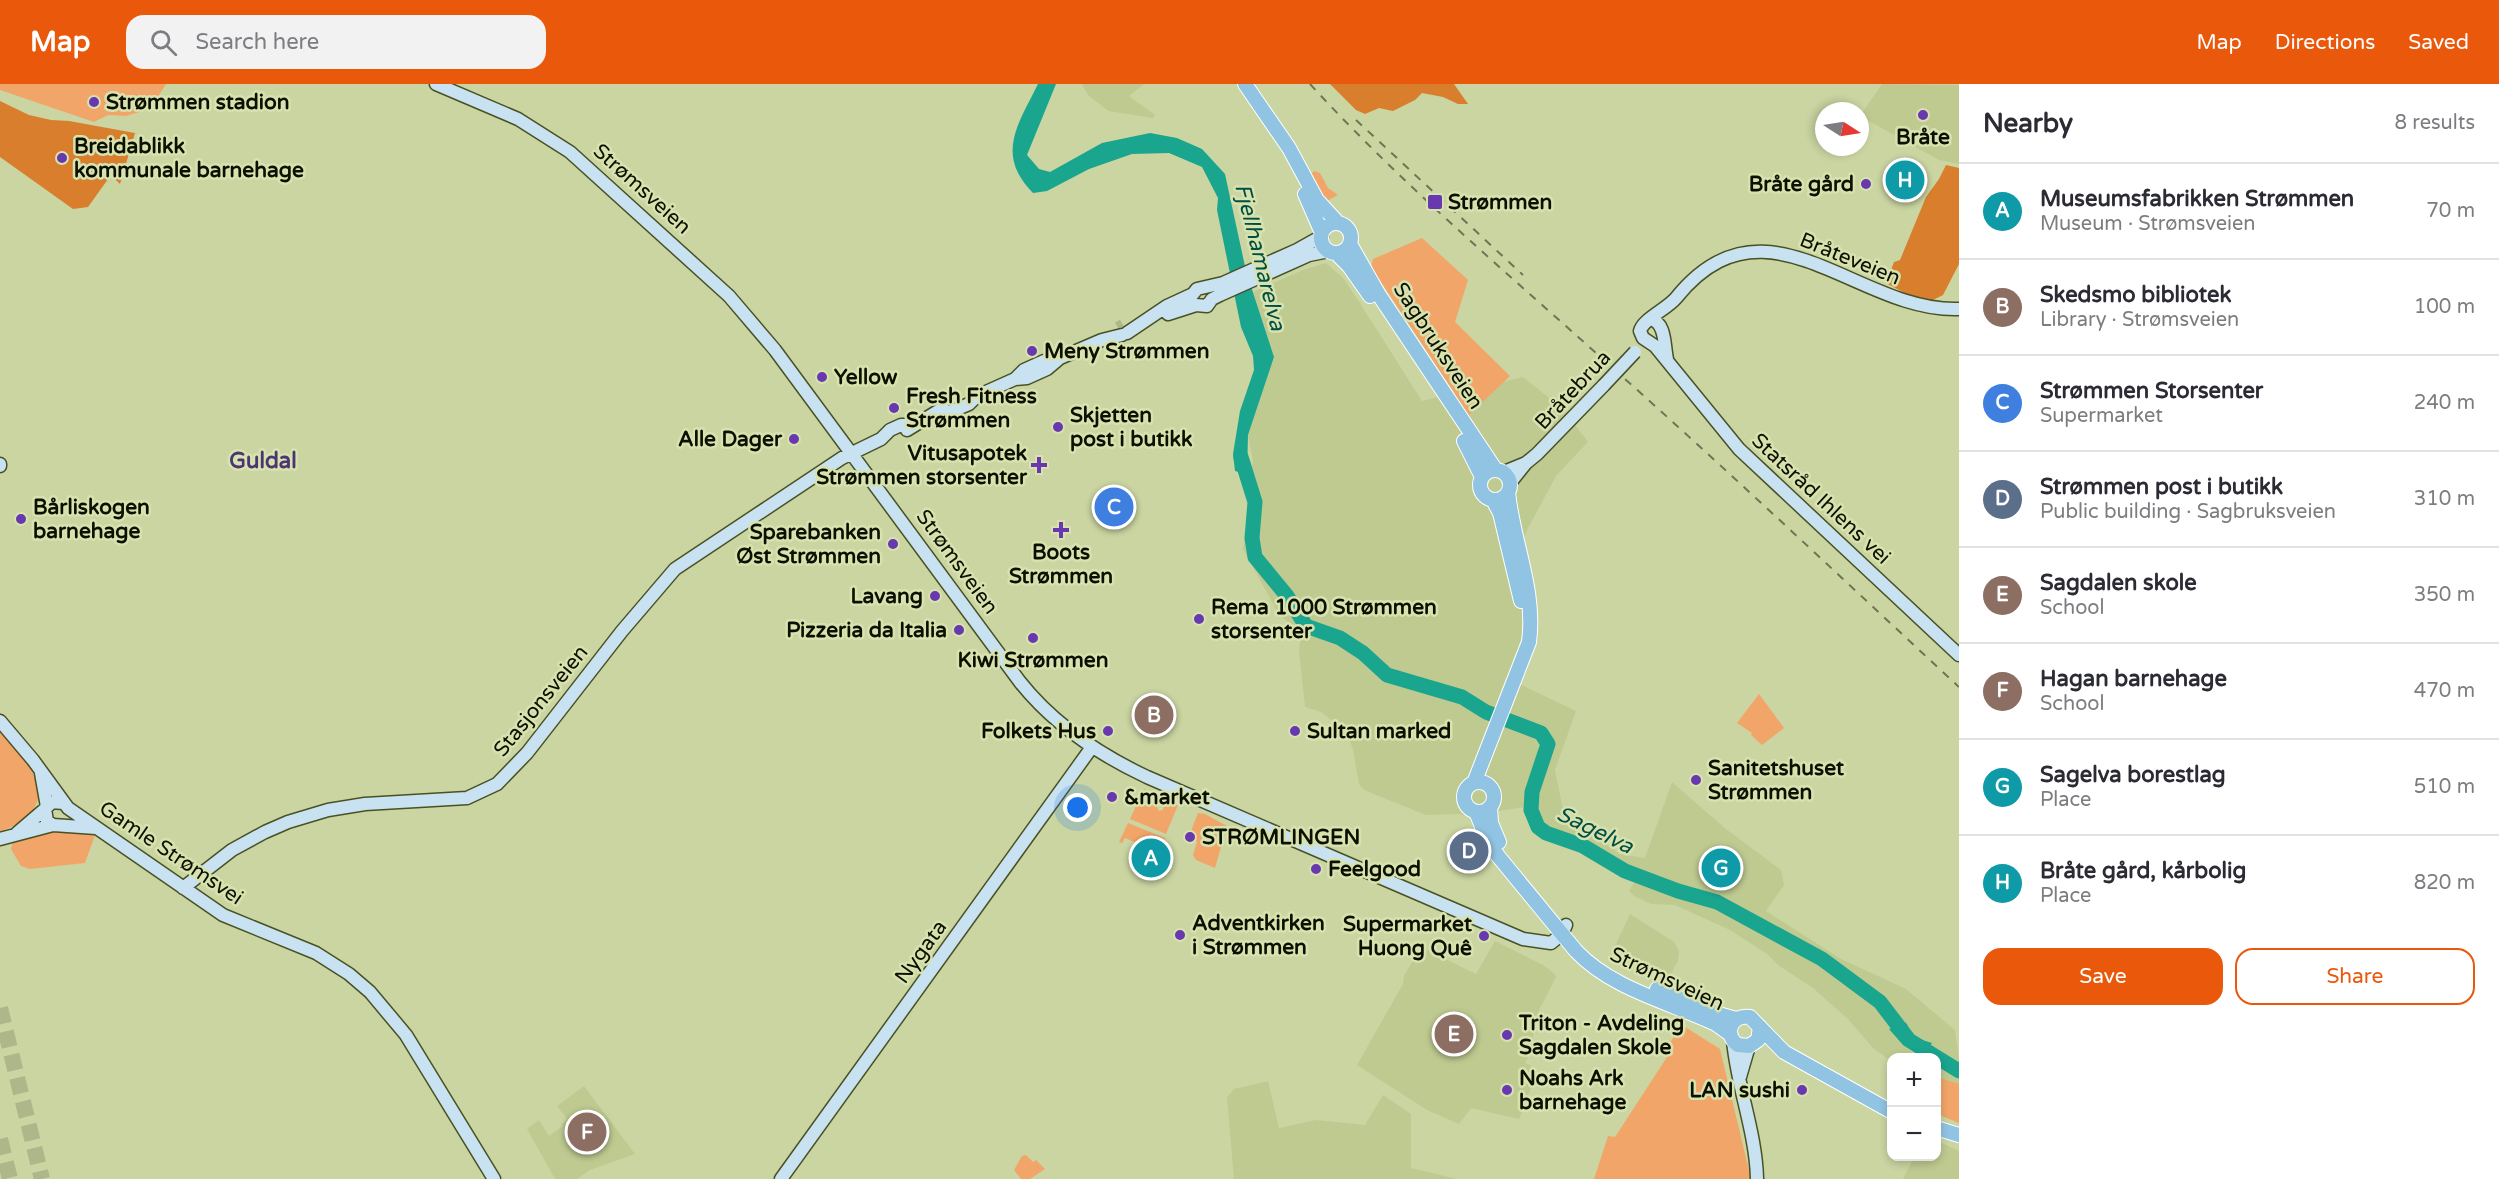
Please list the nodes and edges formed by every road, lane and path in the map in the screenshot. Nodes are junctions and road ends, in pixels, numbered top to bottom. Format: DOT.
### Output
graph roads {
  1 [pos="436,84"];
  2 [pos="1245,84"];
  3 [pos="1258,105"];
  4 [pos="1346,233"];
  5 [pos="1322,235"];
  6 [pos="1333,252"];
  7 [pos="1250,276"];
  8 [pos="1209,293"];
  9 [pos="1195,299"];
  10 [pos="1959,309"];
  11 [pos="1658,327"];
  12 [pos="1648,341"];
  13 [pos="1667,360"];
  14 [pos="851,453"];
  15 [pos="1482,477"];
  16 [pos="1504,479"];
  17 [pos="1493,500"];
  18 [pos="1959,655"];
  19 [pos="1517,668"];
  20 [pos="0,721"];
  21 [pos="1092,747"];
  22 [pos="1489,747"];
  23 [pos="41,772"];
  24 [pos="1474,783"];
  25 [pos="1488,785"];
  26 [pos="65,805"];
  27 [pos="1490,807"];
  28 [pos="46,808"];
  29 [pos="1476,812"];
  30 [pos="57,825"];
  31 [pos="96,828"];
  32 [pos="16,833"];
  33 [pos="0,839"];
  34 [pos="183,888"];
  35 [pos="1562,929"];
  36 [pos="1736,1019"];
  37 [pos="1760,1027"];
  38 [pos="1731,1037"];
  39 [pos="1751,1045"];
  40 [pos="1784,1052"];
  41 [pos="1740,1078"];
  42 [pos="1887,1109"];
  43 [pos="1941,1130"];
  44 [pos="1959,1135"];
  45 [pos="495,1179"];
  46 [pos="781,1179"];
  47 [pos="1756,1179"];
  1 -- 14 [label="main road, Strømsveien"];
  2 -- 3 [label="main road"];
  3 -- 4 [label="main road, Sagbruksveien"];
  3 -- 5 [label="main road"];
  4 -- 5 [label="main road"];
  4 -- 6 [label="main road"];
  4 -- 16 [label="main road, Sagbruksveien"];
  5 -- 6 [label="main road"];
  5 -- 7 [label="main road"];
  6 -- 7 [label="main road"];
  6 -- 15 [label="main road, Sagbruksveien"];
  7 -- 8 [label="main road"];
  8 -- 9 [label="main road"];
  8 -- 9 [label="main road"];
  9 -- 14 [label="main road, Stasjonsveien"];
  10 -- 11 [label="main road, Bråteveien"];
  11 -- 12 [label="main road"];
  11 -- 12 [label="main road"];
  11 -- 13 [label="main road, Statsråd Ihlens vei"];
  12 -- 13 [label="main road, Statsråd Ihlens vei"];
  12 -- 16 [label="main road, Bråtebrua, bridge"];
  13 -- 18 [label="main road, Statsråd Ihlens vei"];
  14 -- 21 [label="main road, Strømsveien"];
  14 -- 34 [label="main road, Stasjonsveien"];
  15 -- 16 [label="main road"];
  15 -- 17 [label="main road"];
  16 -- 17 [label="main road"];
  16 -- 19 [label="main road, Sagbruksveien"];
  17 -- 19 [label="main road, Sagbruksveien"];
  19 -- 22 [label="main road, Sagbruksveien"];
  20 -- 23 [label="main road"];
  21 -- 35 [label="main road, Strømsveien"];
  21 -- 46 [label="main road, Nygata"];
  22 -- 24 [label="main road"];
  22 -- 25 [label="main road"];
  23 -- 26 [label="main road"];
  23 -- 28 [label="main road"];
  24 -- 25 [label="main road"];
  24 -- 29 [label="main road"];
  25 -- 27 [label="main road"];
  26 -- 28 [label="main road"];
  26 -- 30 [label="main road"];
  26 -- 31 [label="main road, Gamle Strømsvei"];
  27 -- 29 [label="main road"];
  27 -- 35 [label="main road"];
  28 -- 30 [label="main road"];
  28 -- 32 [label="main road"];
  29 -- 35 [label="main road"];
  30 -- 31 [label="main road"];
  30 -- 32 [label="main road"];
  31 -- 34 [label="main road, Gamle Strømsvei"];
  32 -- 33 [label="main road"];
  34 -- 45 [label="main road, Gamle Strømsvei"];
  35 -- 36 [label="main road, Strømsveien"];
  35 -- 38 [label="main road, Strømsveien"];
  36 -- 37 [label="main road"];
  36 -- 38 [label="main road"];
  37 -- 39 [label="main road"];
  37 -- 40 [label="main road"];
  38 -- 39 [label="main road"];
  38 -- 41 [label="main road"];
  39 -- 40 [label="main road"];
  39 -- 41 [label="main road"];
  40 -- 42 [label="main road"];
  41 -- 47 [label="main road"];
  43 -- 44 [label="main road"];
}
